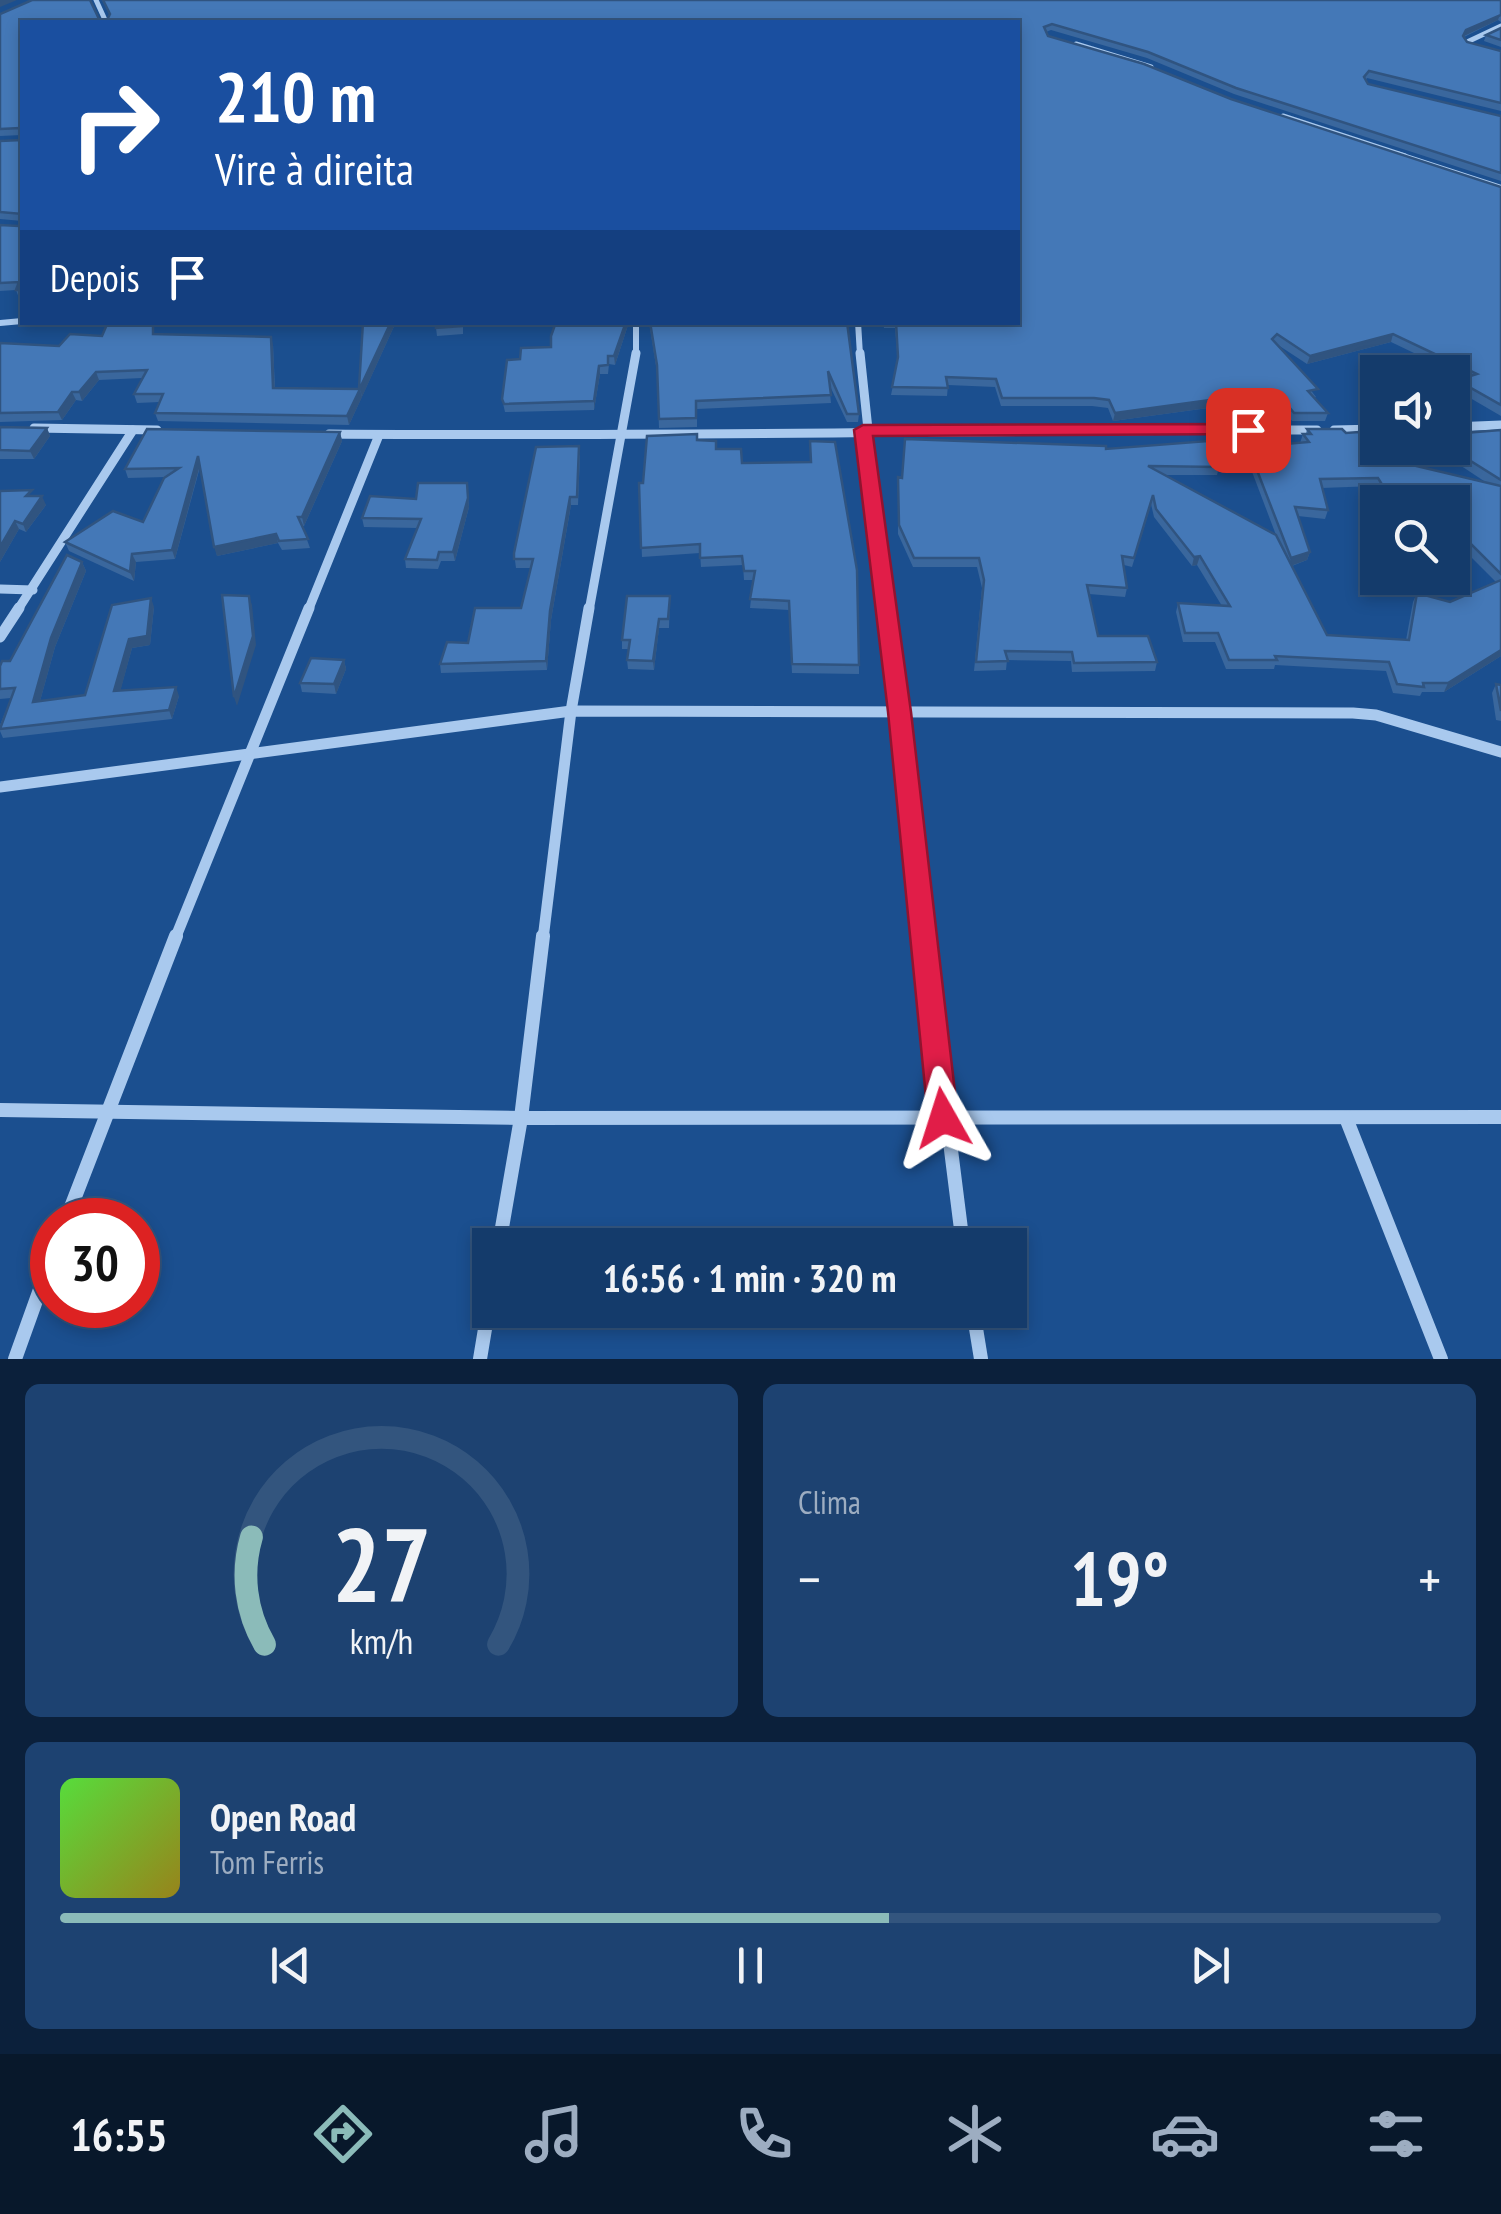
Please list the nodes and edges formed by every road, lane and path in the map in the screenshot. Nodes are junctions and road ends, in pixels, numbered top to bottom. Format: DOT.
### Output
graph roads {
  1 [pos="1501,26"];
  2 [pos="1066,41"];
  3 [pos="1486,48"];
  4 [pos="1164,72"];
  5 [pos="1281,116"];
  6 [pos="1501,188"];
  7 [pos="636,325"];
  8 [pos="858,325"];
  9 [pos="1501,425"];
  10 [pos="1470,426"];
  11 [pos="19,428"];
  12 [pos="1360,429"];
  13 [pos="134,430"];
  14 [pos="863,430"];
  15 [pos="171,431"];
  16 [pos="322,434"];
  17 [pos="379,435"];
  18 [pos="618,436"];
  19 [pos="0,590"];
  20 [pos="34,590"];
  21 [pos="0,637"];
  22 [pos="572,711"];
  23 [pos="900,712"];
  24 [pos="251,752"];
  25 [pos="1501,752"];
  26 [pos="0,787"];
  27 [pos="0,1110"];
  28 [pos="105,1112"];
  29 [pos="1501,1116"];
  30 [pos="520,1118"];
  31 [pos="943,1118"];
  32 [pos="1346,1118"];
  33 [pos="74,1198"];
  34 [pos="502,1228"];
  35 [pos="960,1228"];
  36 [pos="30,1317"];
  37 [pos="485,1328"];
  38 [pos="977,1328"];
  39 [pos="15,1359"];
  40 [pos="480,1359"];
  41 [pos="981,1359"];
  42 [pos="1441,1359"];
  1 -- 3 [label="street"];
  2 -- 4 [label="street"];
  5 -- 6 [label="street"];
  7 -- 18 [label="street"];
  8 -- 14 [label="street"];
  9 -- 10 [label="street"];
  11 -- 13 [label="street"];
  12 -- 14 [label="street"];
  13 -- 15 [label="street"];
  13 -- 20 [label="street"];
  14 -- 18 [label="street"];
  14 -- 23 [label="street"];
  16 -- 17 [label="street"];
  17 -- 18 [label="street"];
  17 -- 24 [label="street"];
  18 -- 22 [label="street"];
  19 -- 20 [label="street"];
  20 -- 21 [label="street"];
  22 -- 23 [label="street"];
  22 -- 24 [label="street"];
  22 -- 30 [label="street"];
  23 -- 25 [label="street"];
  23 -- 31 [label="street"];
  24 -- 26 [label="street"];
  24 -- 28 [label="street"];
  27 -- 28 [label="street"];
  28 -- 30 [label="street"];
  28 -- 33 [label="street"];
  29 -- 32 [label="street"];
  30 -- 31 [label="street"];
  30 -- 34 [label="street"];
  31 -- 32 [label="street"];
  31 -- 35 [label="street"];
  32 -- 42 [label="street"];
  36 -- 39 [label="street"];
  37 -- 40 [label="street"];
  38 -- 41 [label="street"];
}
